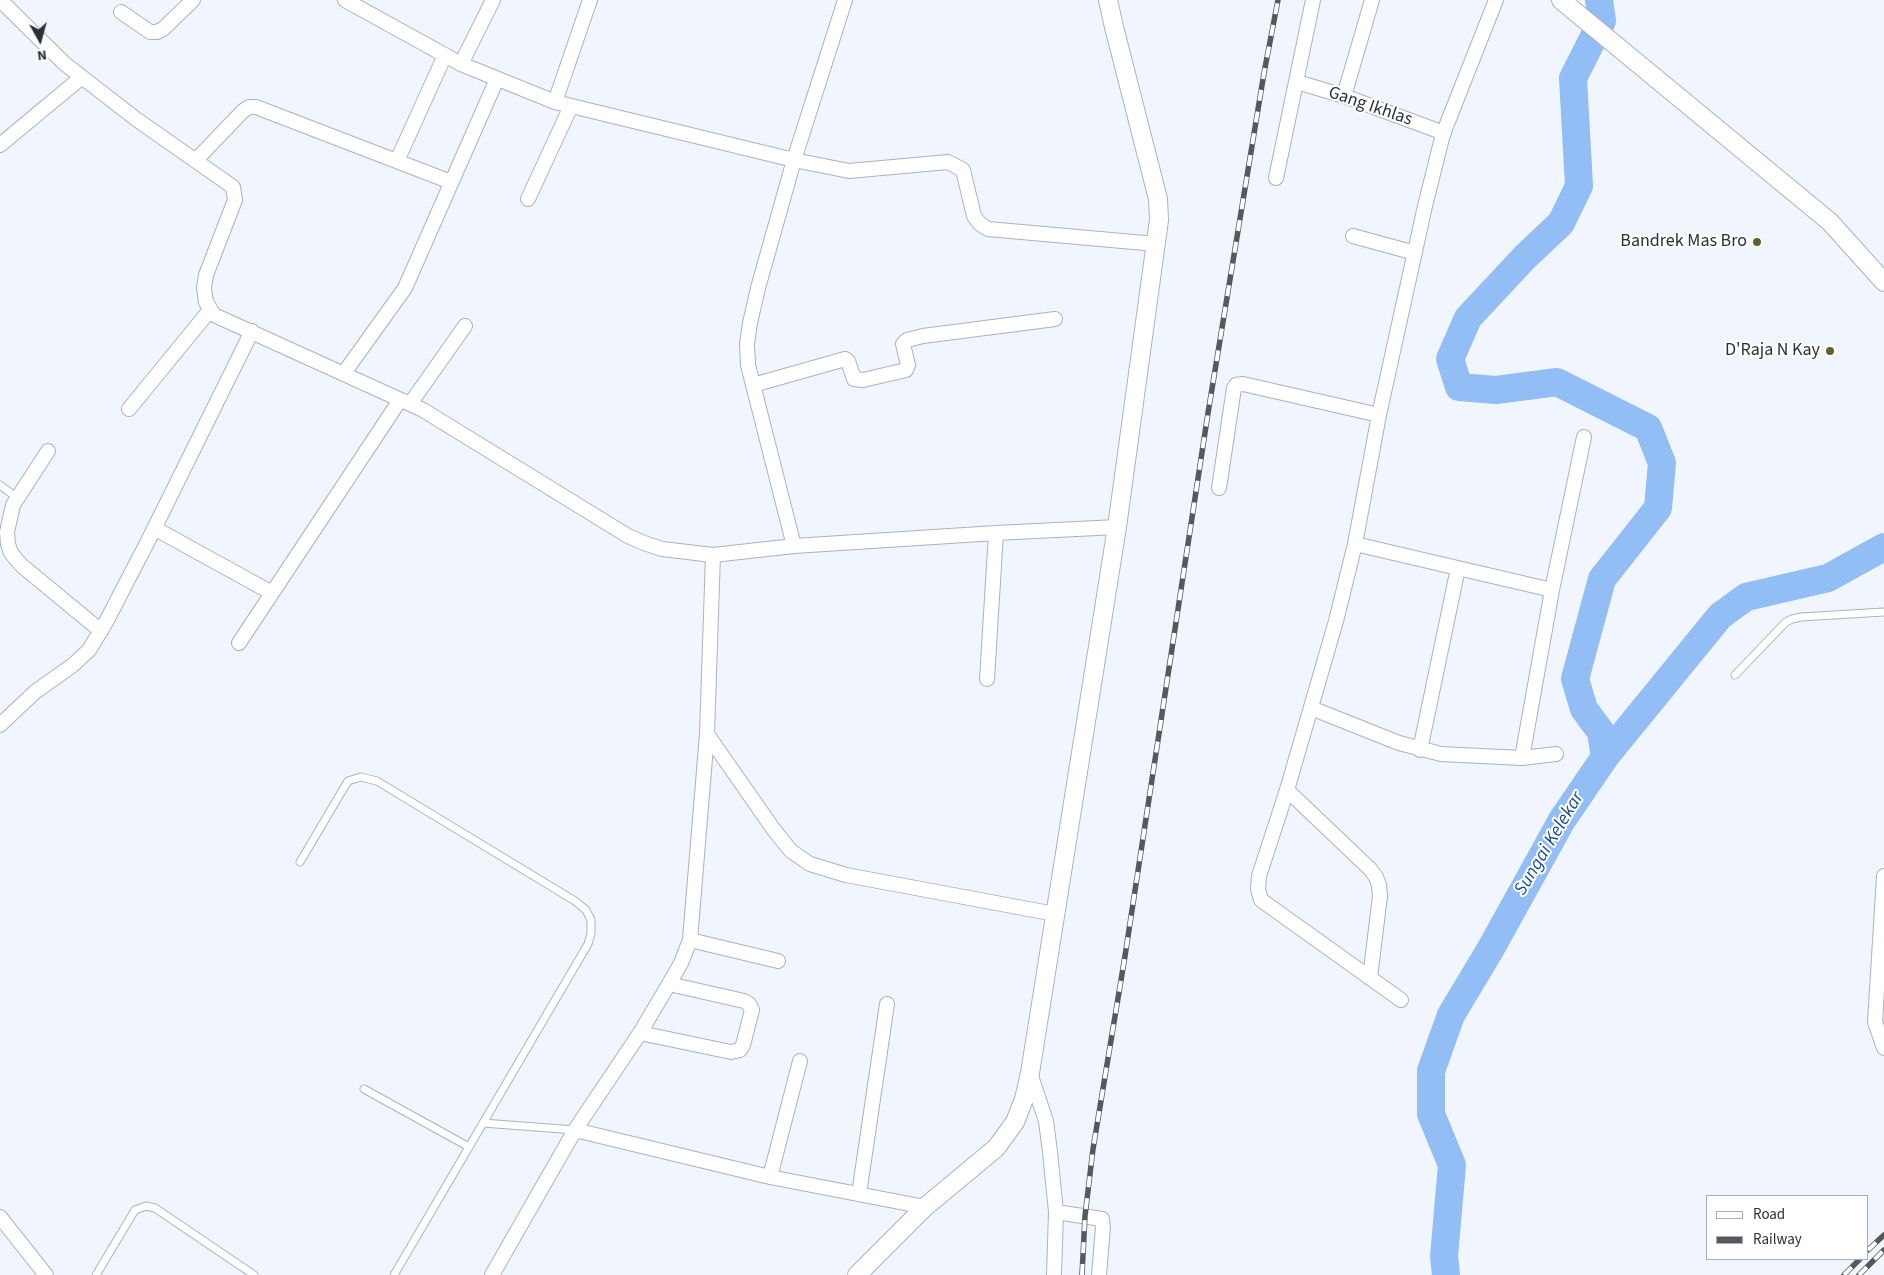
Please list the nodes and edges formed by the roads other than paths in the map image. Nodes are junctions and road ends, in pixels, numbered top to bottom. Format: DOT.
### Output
graph roads {
  1 [pos="0,0"];
  2 [pos="193,0"];
  3 [pos="345,0"];
  4 [pos="494,0"];
  5 [pos="590,0"];
  6 [pos="845,0"];
  7 [pos="1108,0"];
  8 [pos="1313,0"];
  9 [pos="1372,0"];
  10 [pos="1496,0"];
  11 [pos="1560,0"];
  12 [pos="121,12"];
  13 [pos="445,55"];
  14 [pos="461,64"];
  15 [pos="82,77"];
  16 [pos="497,79"];
  17 [pos="1297,82"];
  18 [pos="1344,96"];
  19 [pos="555,102"];
  20 [pos="572,106"];
  21 [pos="1444,133"];
  22 [pos="0,145"];
  23 [pos="196,160"];
  24 [pos="794,160"];
  25 [pos="397,161"];
  26 [pos="1276,178"];
  27 [pos="451,182"];
  28 [pos="528,199"];
  29 [pos="1353,236"];
  30 [pos="1156,244"];
  31 [pos="1414,254"];
  32 [pos="1884,282"];
  33 [pos="210,310"];
  34 [pos="1055,319"];
  35 [pos="465,326"];
  36 [pos="252,331"];
  37 [pos="344,373"];
  38 [pos="753,386"];
  39 [pos="405,402"];
  40 [pos="130,409"];
  41 [pos="1379,416"];
  42 [pos="1584,437"];
  43 [pos="48,451"];
  44 [pos="0,485"];
  45 [pos="1219,488"];
  46 [pos="16,497"];
  47 [pos="1117,527"];
  48 [pos="154,528"];
  49 [pos="996,533"];
  50 [pos="1355,544"];
  51 [pos="794,546"];
  52 [pos="713,555"];
  53 [pos="1458,568"];
  54 [pos="1552,590"];
  55 [pos="272,592"];
  56 [pos="1884,612"];
  57 [pos="101,631"];
  58 [pos="239,643"];
  59 [pos="1735,675"];
  60 [pos="987,679"];
  61 [pos="1311,708"];
  62 [pos="2,719"];
  63 [pos="706,734"];
  64 [pos="1420,750"];
  65 [pos="1556,754"];
  66 [pos="1522,758"];
  67 [pos="1287,790"];
  68 [pos="300,862"];
  69 [pos="1884,876"];
  70 [pos="1056,914"];
  71 [pos="690,940"];
  72 [pos="778,961"];
  73 [pos="1370,978"];
  74 [pos="669,984"];
  75 [pos="1401,1000"];
  76 [pos="886,1004"];
  77 [pos="640,1033"];
  78 [pos="1884,1048"];
  79 [pos="800,1061"];
  80 [pos="1030,1073"];
  81 [pos="364,1089"];
  82 [pos="483,1123"];
  83 [pos="575,1130"];
  84 [pos="469,1147"];
  85 [pos="770,1178"];
  86 [pos="859,1194"];
  87 [pos="925,1207"];
  88 [pos="1056,1212"];
  89 [pos="0,1217"];
  90 [pos="46,1275"];
  91 [pos="96,1275"];
  92 [pos="254,1275"];
  93 [pos="394,1275"];
  94 [pos="492,1275"];
  95 [pos="856,1275"];
  96 [pos="1054,1275"];
  97 [pos="1099,1275"];
  1 -- 15 [label="street"];
  2 -- 12 [label="street"];
  3 -- 13 [label="street"];
  4 -- 14 [label="street"];
  5 -- 19 [label="street"];
  6 -- 24 [label="street"];
  7 -- 30 [label="street"];
  8 -- 17 [label="street"];
  9 -- 18 [label="street"];
  10 -- 21 [label="street"];
  11 -- 32 [label="street"];
  13 -- 14 [label="street"];
  13 -- 25 [label="street"];
  14 -- 16 [label="street"];
  15 -- 22 [label="street"];
  15 -- 23 [label="street"];
  16 -- 19 [label="street"];
  16 -- 27 [label="street"];
  17 -- 18 [label="street, Gang Ikhlas"];
  17 -- 26 [label="street"];
  18 -- 21 [label="street, Gang Ikhlas"];
  19 -- 20 [label="street"];
  20 -- 24 [label="street"];
  20 -- 28 [label="street"];
  21 -- 31 [label="street"];
  23 -- 25 [label="street"];
  23 -- 33 [label="street"];
  24 -- 30 [label="street"];
  24 -- 38 [label="street"];
  25 -- 27 [label="street"];
  27 -- 37 [label="street"];
  29 -- 31 [label="street"];
  30 -- 47 [label="street"];
  31 -- 41 [label="street"];
  33 -- 36 [label="street"];
  33 -- 40 [label="street"];
  34 -- 38 [label="street"];
  35 -- 39 [label="street"];
  36 -- 37 [label="street"];
  36 -- 48 [label="street"];
  37 -- 39 [label="street"];
  38 -- 51 [label="street"];
  39 -- 52 [label="street"];
  39 -- 55 [label="street"];
  41 -- 45 [label="street"];
  41 -- 50 [label="street"];
  42 -- 54 [label="street"];
  43 -- 46 [label="street"];
  44 -- 46 [label="lane"];
  46 -- 57 [label="street"];
  47 -- 49 [label="street"];
  47 -- 70 [label="street"];
  48 -- 55 [label="street"];
  48 -- 57 [label="street"];
  49 -- 51 [label="street"];
  49 -- 60 [label="street"];
  50 -- 53 [label="street"];
  50 -- 61 [label="street"];
  51 -- 52 [label="street"];
  52 -- 63 [label="street"];
  53 -- 54 [label="street"];
  53 -- 64 [label="street"];
  54 -- 66 [label="street"];
  55 -- 58 [label="street"];
  56 -- 59 [label="lane"];
  57 -- 62 [label="street"];
  61 -- 64 [label="street"];
  61 -- 67 [label="street"];
  63 -- 70 [label="street"];
  63 -- 71 [label="street"];
  64 -- 66 [label="street"];
  65 -- 66 [label="street"];
  67 -- 73 [label="street"];
  67 -- 73 [label="street"];
  68 -- 82 [label="lane"];
  69 -- 78 [label="street"];
  70 -- 80 [label="street"];
  71 -- 72 [label="street"];
  71 -- 74 [label="street"];
  73 -- 75 [label="street"];
  74 -- 77 [label="street"];
  74 -- 77 [label="street"];
  76 -- 86 [label="street"];
  77 -- 83 [label="street"];
  79 -- 85 [label="street"];
  80 -- 87 [label="street"];
  80 -- 88 [label="street"];
  81 -- 84 [label="lane"];
  82 -- 83 [label="lane"];
  82 -- 84 [label="lane"];
  83 -- 85 [label="street"];
  83 -- 94 [label="street"];
  84 -- 93 [label="lane"];
  85 -- 86 [label="street"];
  86 -- 87 [label="street"];
  87 -- 95 [label="street"];
  88 -- 96 [label="street"];
  88 -- 97 [label="street"];
  89 -- 90 [label="street"];
  91 -- 92 [label="lane"];
}
